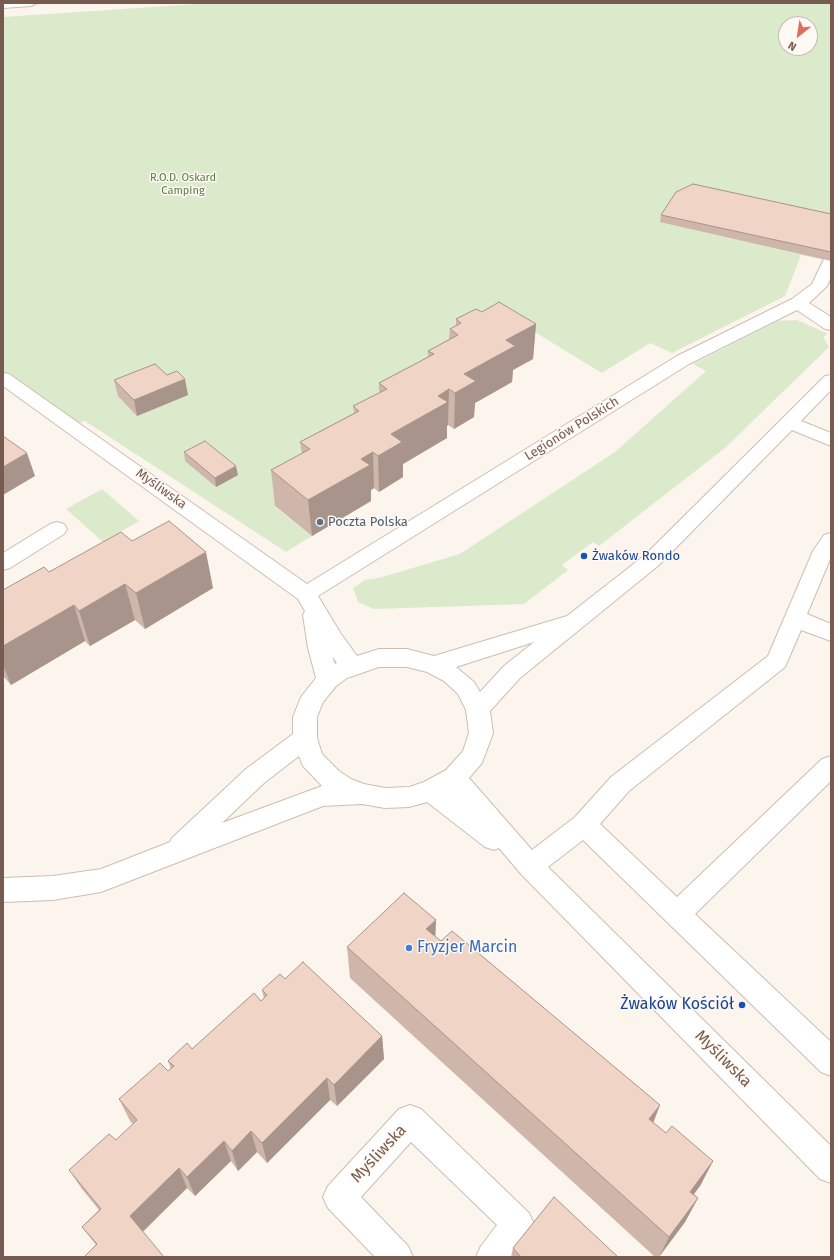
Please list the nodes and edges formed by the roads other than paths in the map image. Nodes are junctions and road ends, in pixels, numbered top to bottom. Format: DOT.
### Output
graph roads {
  1 [pos="31,3"];
  2 [pos="3,5"];
  3 [pos="830,262"];
  4 [pos="798,303"];
  5 [pos="831,325"];
  6 [pos="3,378"];
  7 [pos="831,380"];
  8 [pos="790,423"];
  9 [pos="831,440"];
  10 [pos="57,529"];
  11 [pos="827,545"];
  12 [pos="3,563"];
  13 [pos="309,600"];
  14 [pos="795,618"];
  15 [pos="574,621"];
  16 [pos="831,633"];
  17 [pos="434,665"];
  18 [pos="352,666"];
  19 [pos="328,680"];
  20 [pos="478,709"];
  21 [pos="305,738"];
  22 [pos="831,766"];
  23 [pos="455,777"];
  24 [pos="431,791"];
  25 [pos="363,794"];
  26 [pos="584,825"];
  27 [pos="175,852"];
  28 [pos="530,866"];
  29 [pos="3,890"];
  30 [pos="677,914"];
  31 [pos="831,1062"];
  32 [pos="831,1168"];
  33 [pos="397,1257"];
  34 [pos="492,1257"];
  1 -- 2 [label="street"];
  3 -- 4 [label="street, Legionów Polskich"];
  4 -- 5 [label="street"];
  4 -- 13 [label="street, Legionów Polskich"];
  6 -- 13 [label="street, Myśliwska"];
  7 -- 8 [label="street"];
  8 -- 9 [label="street"];
  8 -- 15 [label="street"];
  10 -- 12 [label="street"];
  11 -- 14 [label="street"];
  13 -- 18 [label="street, Myśliwska"];
  13 -- 19 [label="street"];
  14 -- 16 [label="street"];
  14 -- 26 [label="street"];
  15 -- 17 [label="street"];
  15 -- 20 [label="street"];
  17 -- 18 [label="street"];
  17 -- 20 [label="street"];
  18 -- 19 [label="street"];
  19 -- 21 [label="street"];
  20 -- 23 [label="street"];
  21 -- 25 [label="street"];
  21 -- 27 [label="street"];
  22 -- 30 [label="street"];
  23 -- 24 [label="street"];
  23 -- 28 [label="street"];
  24 -- 25 [label="street"];
  24 -- 28 [label="street"];
  25 -- 27 [label="street"];
  26 -- 28 [label="street"];
  26 -- 30 [label="street"];
  27 -- 29 [label="street"];
  28 -- 32 [label="street, Myśliwska"];
  30 -- 31 [label="street"];
  33 -- 34 [label="street, Myśliwska"];
}
